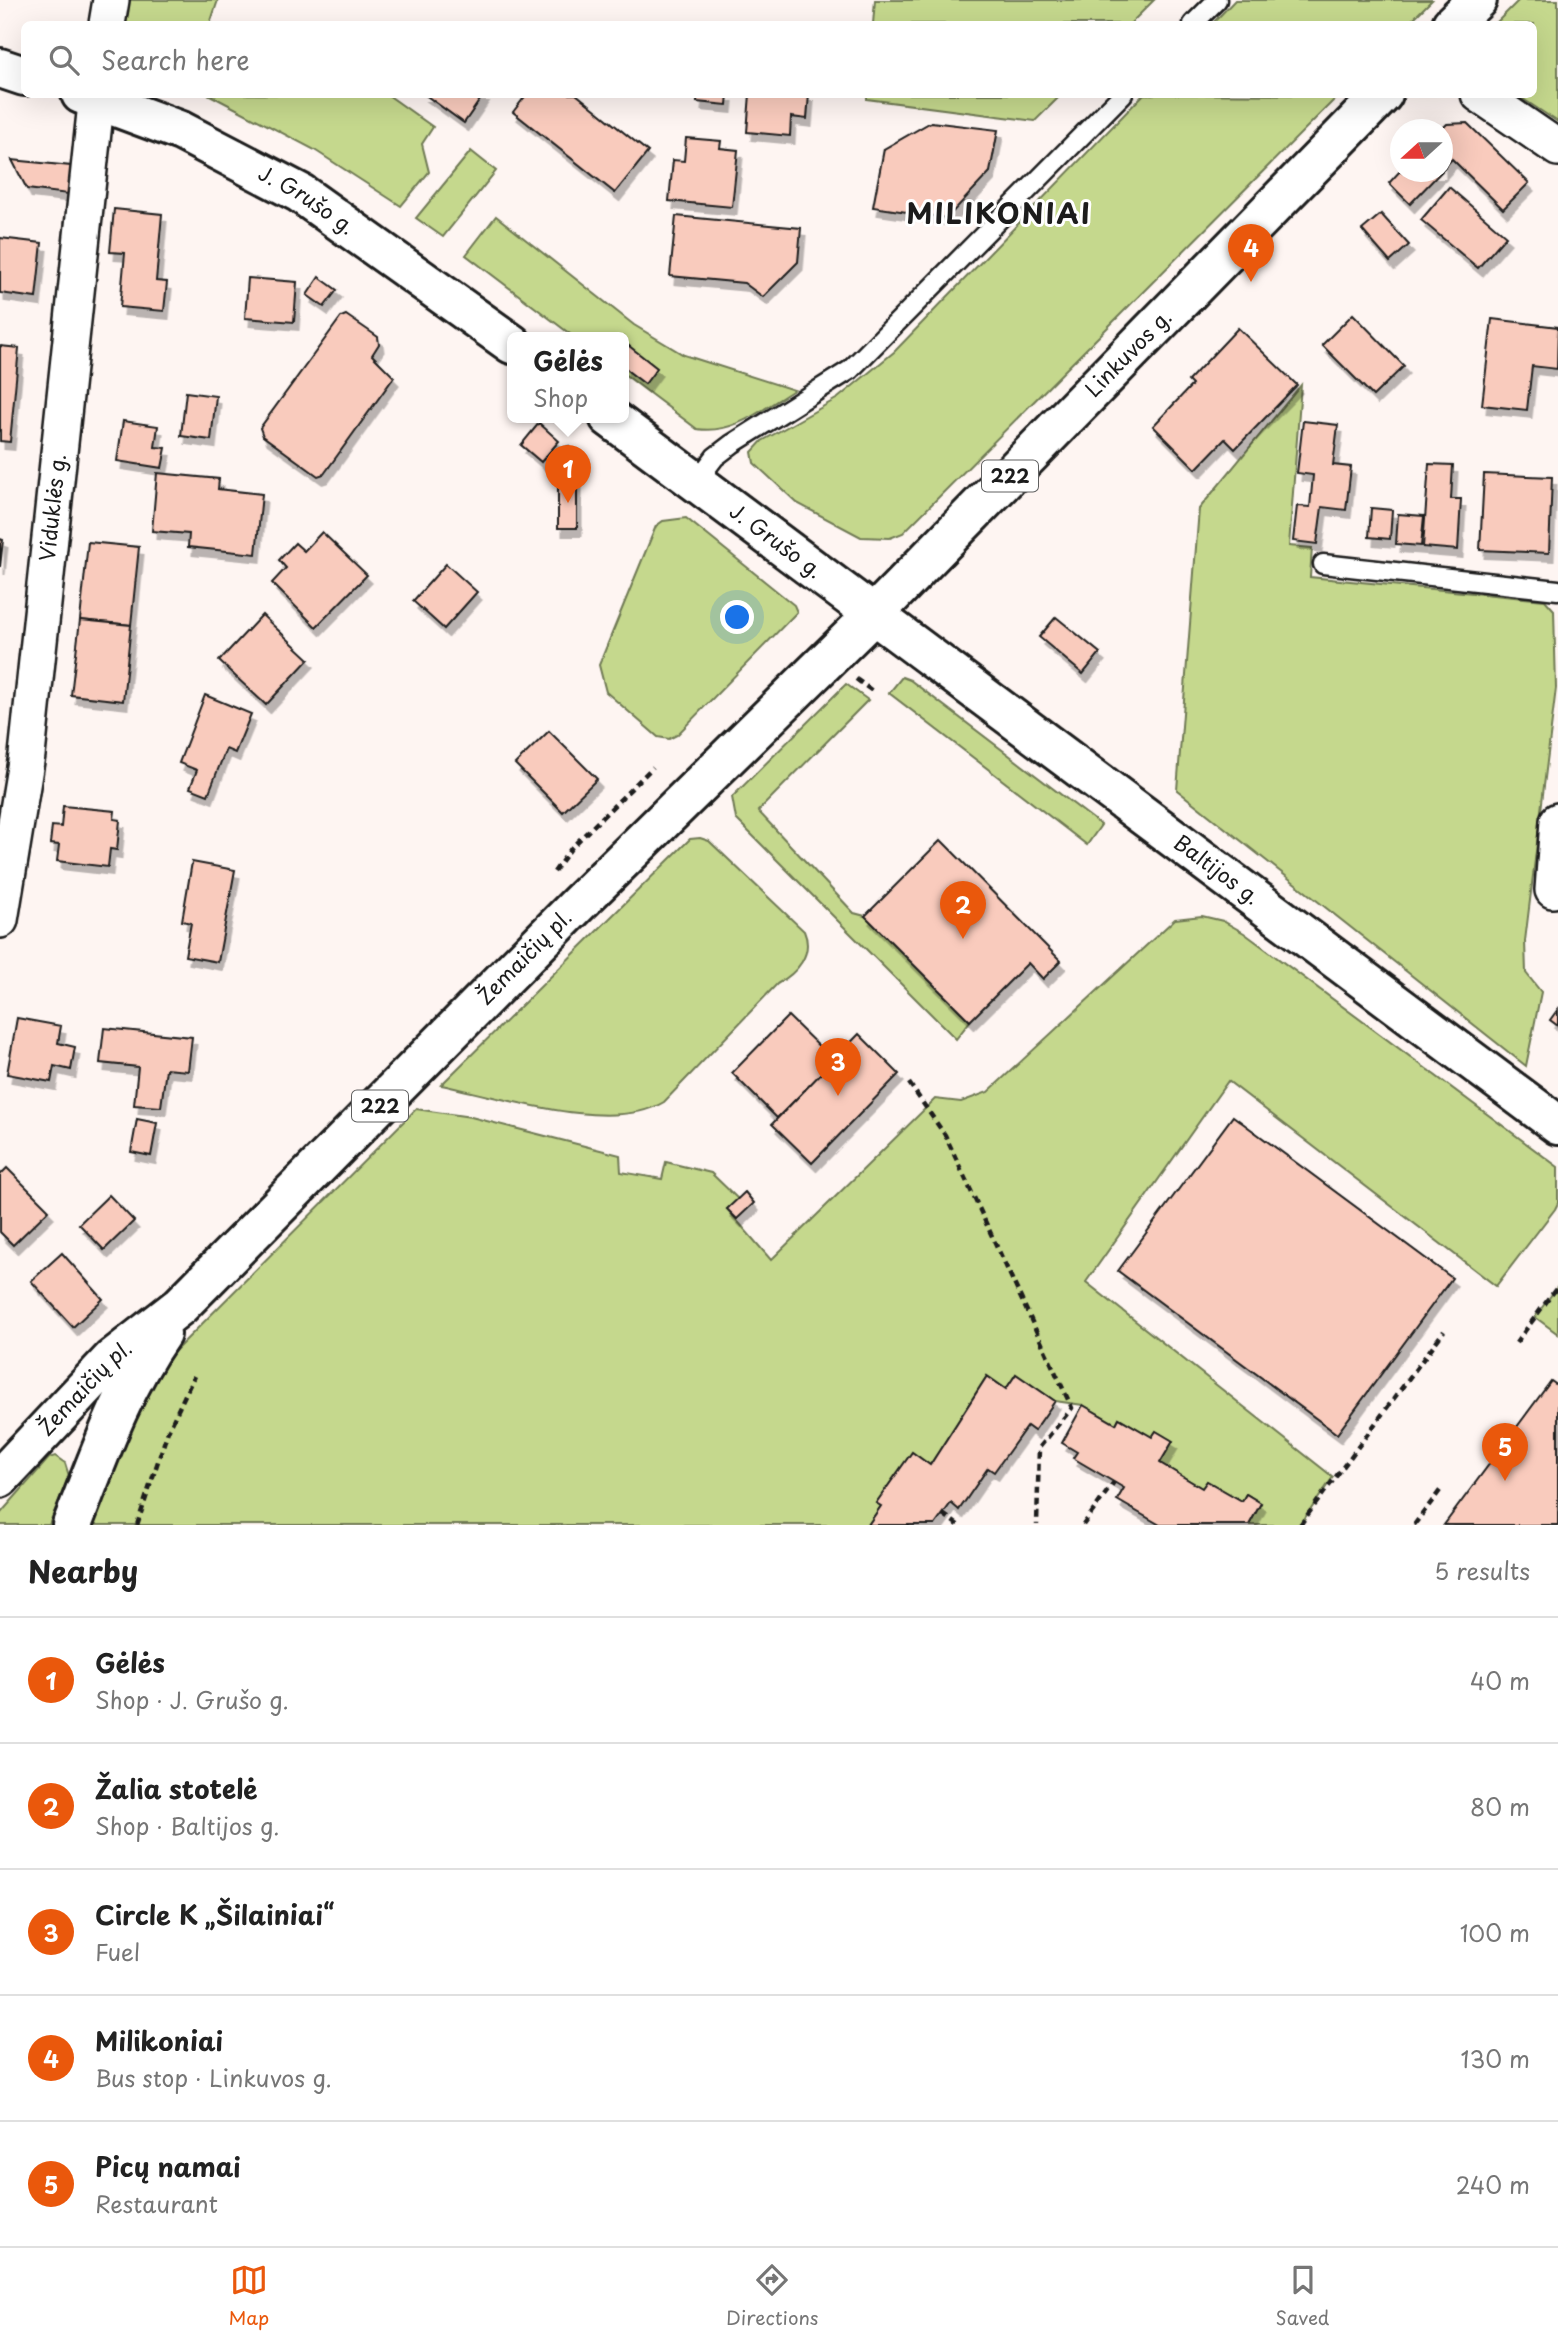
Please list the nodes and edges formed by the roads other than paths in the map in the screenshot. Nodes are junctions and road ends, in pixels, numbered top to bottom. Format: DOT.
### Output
graph roads {
  1 [pos="111,0"];
  2 [pos="1217,0"];
  3 [pos="1477,0"];
  4 [pos="108,21"];
  5 [pos="1196,21"];
  6 [pos="1455,21"];
  7 [pos="0,68"];
  8 [pos="21,75"];
  9 [pos="91,98"];
  10 [pos="96,98"];
  11 [pos="1119,98"];
  12 [pos="1379,98"];
  13 [pos="1485,98"];
  14 [pos="1558,148"];
  15 [pos="507,340"];
  16 [pos="617,423"];
  17 [pos="696,482"];
  18 [pos="1323,564"];
  19 [pos="1558,590"];
  20 [pos="875,613"];
  21 [pos="1558,821"];
  22 [pos="1553,890"];
  23 [pos="0,920"];
  24 [pos="1558,1125"];
  25 [pos="180,1306"];
  26 [pos="0,1478"];
  27 [pos="72,1525"];
  1 -- 4 [label="street"];
  2 -- 5 [label="lane"];
  3 -- 6 [label="main road"];
  7 -- 8 [label="main road"];
  9 -- 23 [label="street, Viduklės g."];
  10 -- 15 [label="main road, J. Grušo g."];
  11 -- 17 [label="lane"];
  12 -- 20 [label="main road, Linkuvos g. / 222"];
  13 -- 14 [label="street"];
  16 -- 17 [label="main road, J. Grušo g."];
  17 -- 20 [label="main road, J. Grušo g."];
  18 -- 19 [label="lane"];
  20 -- 24 [label="main road, Baltijos g."];
  20 -- 25 [label="main road, Žemaičių pl. / 222"];
  21 -- 22 [label="street"];
  25 -- 26 [label="main road, Žemaičių pl. / 222"];
  25 -- 27 [label="main road, Žemaičių pl. / 222"];
}
